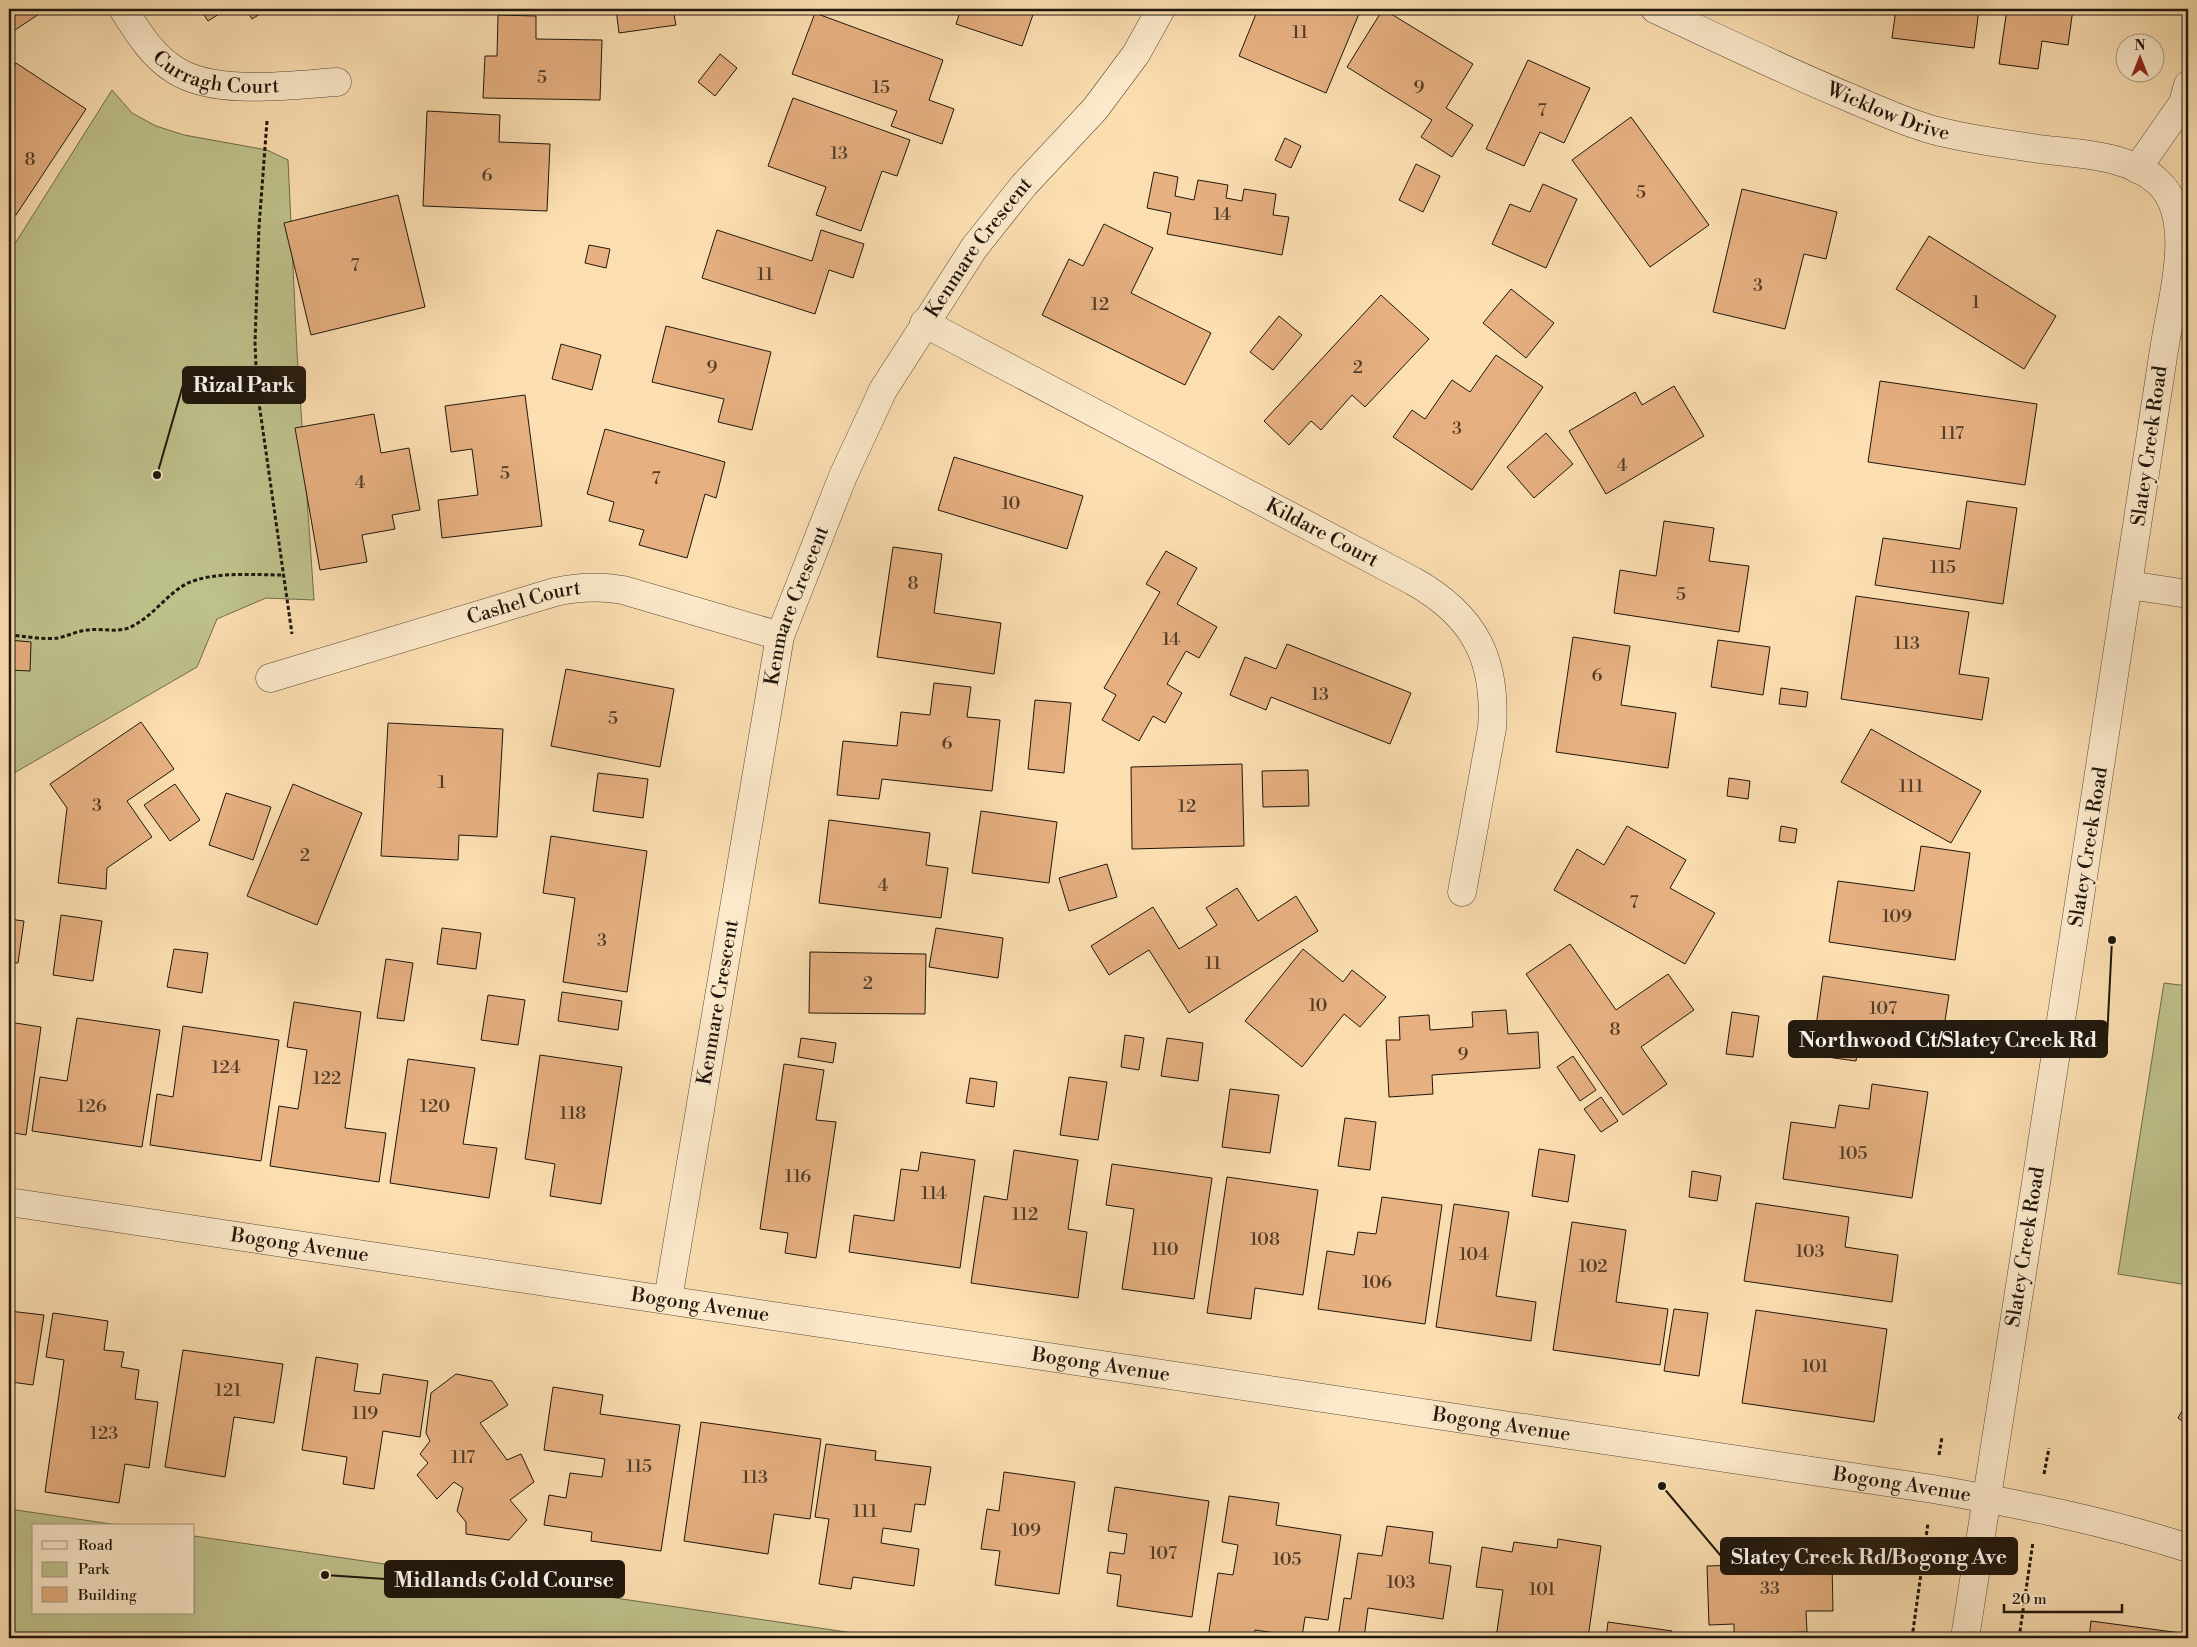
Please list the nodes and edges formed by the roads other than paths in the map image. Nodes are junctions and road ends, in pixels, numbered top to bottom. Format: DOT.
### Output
graph roads {
  1 [pos="123,9"];
  2 [pos="1161,9"];
  3 [pos="1655,9"];
  4 [pos="337,82"];
  5 [pos="2188,85"];
  6 [pos="2137,169"];
  7 [pos="924,323"];
  8 [pos="2130,585"];
  9 [pos="2188,594"];
  10 [pos="780,636"];
  11 [pos="270,678"];
  12 [pos="1462,892"];
  13 [pos="9,1202"];
  14 [pos="668,1299"];
  15 [pos="1987,1498"];
  16 [pos="2188,1548"];
  17 [pos="1965,1638"];
  1 -- 4 [label="street, Curragh Court"];
  2 -- 7 [label="street, Kenmare Crescent"];
  3 -- 6 [label="street, Wicklow Drive"];
  5 -- 6 [label="street"];
  6 -- 8 [label="street, Slatey Creek Road"];
  7 -- 10 [label="street, Kenmare Crescent"];
  7 -- 12 [label="street, Kildare Court"];
  8 -- 9 [label="street"];
  8 -- 15 [label="street, Slatey Creek Road"];
  10 -- 11 [label="street, Cashel Court"];
  10 -- 14 [label="street, Kenmare Crescent"];
  13 -- 14 [label="street, Bogong Avenue"];
  14 -- 15 [label="street, Bogong Avenue"];
  15 -- 16 [label="street, Bogong Avenue"];
  15 -- 17 [label="street, Slatey Creek Road"];
}
